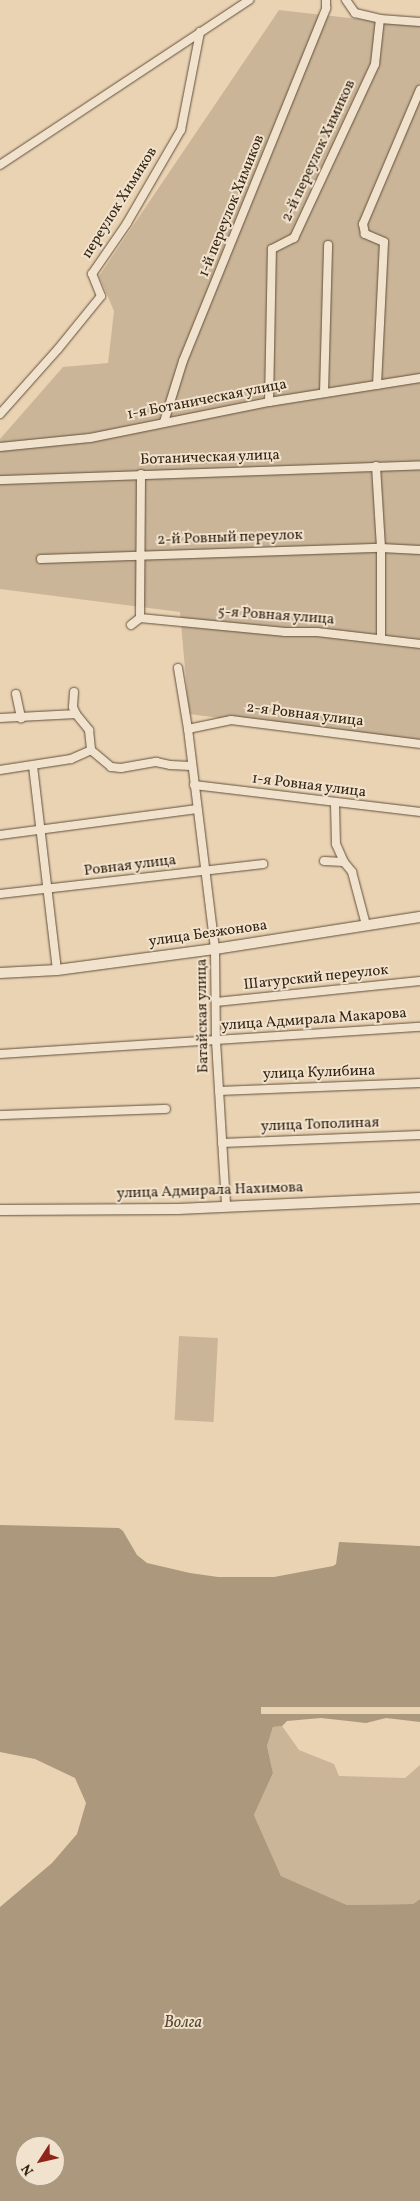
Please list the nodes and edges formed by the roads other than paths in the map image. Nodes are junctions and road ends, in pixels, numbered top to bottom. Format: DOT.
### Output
graph roads {
  1 [pos="249,0"];
  2 [pos="326,0"];
  3 [pos="346,0"];
  4 [pos="380,20"];
  5 [pos="420,22"];
  6 [pos="200,32"];
  7 [pos="420,90"];
  8 [pos="0,165"];
  9 [pos="328,245"];
  10 [pos="420,378"];
  11 [pos="377,386"];
  12 [pos="324,392"];
  13 [pos="269,402"];
  14 [pos="0,414"];
  15 [pos="164,422"];
  16 [pos="0,447"];
  17 [pos="420,465"];
  18 [pos="376,466"];
  19 [pos="141,474"];
  20 [pos="0,480"];
  21 [pos="380,548"];
  22 [pos="420,550"];
  23 [pos="141,555"];
  24 [pos="41,559"];
  25 [pos="140,618"];
  26 [pos="131,625"];
  27 [pos="381,639"];
  28 [pos="420,644"];
  29 [pos="178,668"];
  30 [pos="74,692"];
  31 [pos="16,694"];
  32 [pos="76,714"];
  33 [pos="0,718"];
  34 [pos="21,718"];
  35 [pos="188,729"];
  36 [pos="420,744"];
  37 [pos="92,750"];
  38 [pos="33,766"];
  39 [pos="191,766"];
  40 [pos="0,770"];
  41 [pos="194,786"];
  42 [pos="335,804"];
  43 [pos="197,809"];
  44 [pos="420,812"];
  45 [pos="40,830"];
  46 [pos="0,835"];
  47 [pos="324,860"];
  48 [pos="344,862"];
  49 [pos="263,864"];
  50 [pos="204,871"];
  51 [pos="48,889"];
  52 [pos="0,894"];
  53 [pos="420,917"];
  54 [pos="366,925"];
  55 [pos="215,949"];
  56 [pos="56,970"];
  57 [pos="0,973"];
  58 [pos="420,981"];
  59 [pos="216,1002"];
  60 [pos="420,1027"];
  61 [pos="216,1041"];
  62 [pos="0,1054"];
  63 [pos="420,1083"];
  64 [pos="219,1091"];
  65 [pos="166,1109"];
  66 [pos="0,1115"];
  67 [pos="420,1135"];
  68 [pos="222,1143"];
  69 [pos="420,1198"];
  70 [pos="226,1206"];
  71 [pos="0,1210"];
  1 -- 6 [label="street"];
  2 -- 15 [label="street, 1-й переулок Химиков"];
  3 -- 4 [label="street"];
  4 -- 5 [label="street"];
  4 -- 13 [label="street, 2-й переулок Химиков"];
  6 -- 8 [label="street"];
  6 -- 14 [label="street, переулок Химиков"];
  7 -- 11 [label="street"];
  9 -- 12 [label="street"];
  10 -- 11 [label="street, 1-я Ботаническая улица"];
  11 -- 12 [label="street, 1-я Ботаническая улица"];
  12 -- 13 [label="street, 1-я Ботаническая улица"];
  13 -- 15 [label="street, 1-я Ботаническая улица"];
  15 -- 16 [label="street, 1-я Ботаническая улица"];
  17 -- 18 [label="street, Ботаническая улица"];
  18 -- 19 [label="street, Ботаническая улица"];
  18 -- 21 [label="street"];
  19 -- 20 [label="street, Ботаническая улица"];
  19 -- 23 [label="street"];
  21 -- 22 [label="street, 2-й Ровный переулок"];
  21 -- 23 [label="street, 2-й Ровный переулок"];
  21 -- 27 [label="street"];
  23 -- 24 [label="street, 2-й Ровный переулок"];
  23 -- 25 [label="street"];
  25 -- 26 [label="street"];
  25 -- 27 [label="street, 5-я Ровная улица"];
  27 -- 28 [label="street, 5-я Ровная улица"];
  29 -- 35 [label="street, Батайская улица"];
  30 -- 32 [label="street"];
  31 -- 34 [label="street"];
  32 -- 34 [label="street"];
  32 -- 37 [label="street"];
  33 -- 34 [label="street"];
  35 -- 36 [label="street, 2-я Ровная улица"];
  35 -- 39 [label="street, Батайская улица"];
  37 -- 38 [label="street"];
  37 -- 39 [label="street"];
  38 -- 40 [label="street"];
  38 -- 45 [label="street"];
  39 -- 41 [label="street, Батайская улица"];
  41 -- 42 [label="street, 1-я Ровная улица"];
  41 -- 43 [label="street, Батайская улица"];
  42 -- 44 [label="street, 1-я Ровная улица"];
  42 -- 48 [label="street"];
  43 -- 45 [label="street"];
  43 -- 50 [label="street, Батайская улица"];
  45 -- 46 [label="street"];
  45 -- 51 [label="street"];
  47 -- 48 [label="street"];
  48 -- 54 [label="street"];
  49 -- 50 [label="street, Ровная улица"];
  50 -- 51 [label="street, Ровная улица"];
  50 -- 55 [label="street, Батайская улица"];
  51 -- 52 [label="street, Ровная улица"];
  51 -- 56 [label="street"];
  53 -- 54 [label="street, улица Безжонова"];
  54 -- 55 [label="street, улица Безжонова"];
  55 -- 56 [label="street, улица Безжонова"];
  55 -- 59 [label="street, Батайская улица"];
  56 -- 57 [label="street, улица Безжонова"];
  58 -- 59 [label="street, Шатурский переулок"];
  59 -- 61 [label="street, Батайская улица"];
  60 -- 61 [label="street, улица Адмирала Макарова"];
  61 -- 62 [label="street, улица Адмирала Макарова"];
  61 -- 64 [label="street, Батайская улица"];
  63 -- 64 [label="street, улица Кулибина"];
  64 -- 68 [label="street, Батайская улица"];
  65 -- 66 [label="street"];
  67 -- 68 [label="street, улица Тополиная"];
  68 -- 70 [label="street, Батайская улица"];
  69 -- 70 [label="street, улица Адмирала Нахимова"];
  70 -- 71 [label="street, улица Адмирала Нахимова"];
}
